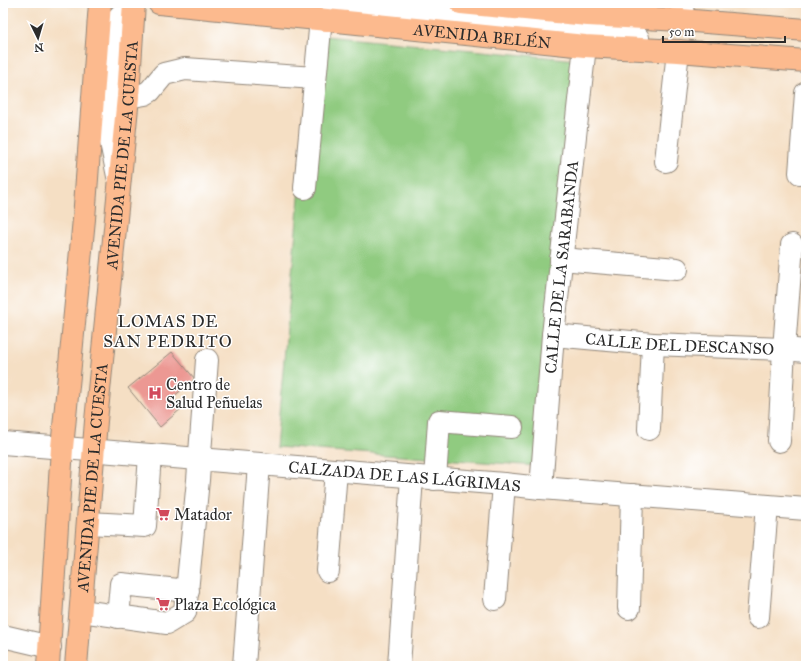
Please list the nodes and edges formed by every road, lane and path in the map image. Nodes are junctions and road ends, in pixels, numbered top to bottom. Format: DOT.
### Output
graph roads {
  1 [pos="100,3"];
  2 [pos="133,3"];
  3 [pos="159,3"];
  4 [pos="288,3"];
  5 [pos="345,3"];
  6 [pos="462,3"];
  7 [pos="682,11"];
  8 [pos="321,19"];
  9 [pos="806,30"];
  10 [pos="806,40"];
  11 [pos="585,46"];
  12 [pos="806,50"];
  13 [pos="678,51"];
  14 [pos="806,61"];
  15 [pos="315,78"];
  16 [pos="806,93"];
  17 [pos="128,97"];
  18 [pos="666,161"];
  19 [pos="800,173"];
  20 [pos="120,185"];
  21 [pos="305,188"];
  22 [pos="792,245"];
  23 [pos="561,259"];
  24 [pos="677,269"];
  25 [pos="553,335"];
  26 [pos="653,344"];
  27 [pos="784,349"];
  28 [pos="806,351"];
  29 [pos="207,360"];
  30 [pos="512,427"];
  31 [pos="649,430"];
  32 [pos="779,441"];
  33 [pos="3,443"];
  34 [pos="62,448"];
  35 [pos="94,450"];
  36 [pos="150,455"];
  37 [pos="199,458"];
  38 [pos="259,464"];
  39 [pos="336,470"];
  40 [pos="412,477"];
  41 [pos="435,479"];
  42 [pos="504,484"];
  43 [pos="541,488"];
  44 [pos="632,495"];
  45 [pos="767,506"];
  46 [pos="806,509"];
  47 [pos="88,524"];
  48 [pos="328,571"];
  49 [pos="188,591"];
  50 [pos="495,599"];
  51 [pos="629,608"];
  52 [pos="81,611"];
  53 [pos="118,617"];
  54 [pos="758,617"];
  55 [pos="3,636"];
  56 [pos="49,656"];
  57 [pos="76,666"];
  58 [pos="244,666"];
  59 [pos="399,666"];
  1 -- 34 [label="main road, AVENIDA PIE DE LA CUESTA"];
  2 -- 17 [label="main road, AVENIDA PIE DE LA CUESTA"];
  2 -- 20 [label="street"];
  3 -- 8 [label="main road, AVENIDA BELÉN"];
  4 -- 12 [label="street"];
  5 -- 10 [label="street"];
  6 -- 7 [label="main road, AVENIDA BELÉN"];
  7 -- 9 [label="main road, AVENIDA BELÉN"];
  8 -- 11 [label="main road, AVENIDA BELÉN"];
  8 -- 15 [label="street"];
  11 -- 13 [label="main road, AVENIDA BELÉN"];
  11 -- 23 [label="street, CALLE DE LA SARABANDA"];
  13 -- 14 [label="main road, AVENIDA BELÉN"];
  13 -- 18 [label="street"];
  15 -- 17 [label="street"];
  15 -- 21 [label="street"];
  16 -- 19 [label="street"];
  17 -- 20 [label="main road, AVENIDA PIE DE LA CUESTA"];
  20 -- 35 [label="main road, AVENIDA PIE DE LA CUESTA"];
  22 -- 27 [label="street"];
  23 -- 24 [label="street"];
  23 -- 25 [label="street, CALLE DE LA SARABANDA"];
  25 -- 26 [label="street, CALLE DEL DESCANSO"];
  25 -- 43 [label="street, CALLE DE LA SARABANDA"];
  26 -- 27 [label="street, CALLE DEL DESCANSO"];
  26 -- 31 [label="street"];
  27 -- 28 [label="street, CALLE DEL DESCANSO"];
  27 -- 32 [label="street"];
  29 -- 37 [label="street"];
  30 -- 41 [label="street"];
  33 -- 34 [label="street, CALZADA DE LAS LÁGRIMAS"];
  34 -- 35 [label="street, CALZADA DE LAS LÁGRIMAS"];
  34 -- 56 [label="main road, AVENIDA PIE DE LA CUESTA"];
  35 -- 36 [label="street, CALZADA DE LAS LÁGRIMAS"];
  35 -- 47 [label="main road, AVENIDA PIE DE LA CUESTA"];
  36 -- 37 [label="street, CALZADA DE LAS LÁGRIMAS"];
  36 -- 47 [label="street"];
  37 -- 38 [label="street, CALZADA DE LAS LÁGRIMAS"];
  37 -- 49 [label="street"];
  38 -- 39 [label="street, CALZADA DE LAS LÁGRIMAS"];
  38 -- 58 [label="street"];
  39 -- 40 [label="street, CALZADA DE LAS LÁGRIMAS"];
  39 -- 48 [label="street"];
  40 -- 41 [label="street, CALZADA DE LAS LÁGRIMAS"];
  40 -- 59 [label="street"];
  41 -- 42 [label="street, CALZADA DE LAS LÁGRIMAS"];
  42 -- 43 [label="street, CALZADA DE LAS LÁGRIMAS"];
  42 -- 50 [label="street"];
  43 -- 44 [label="street, CALZADA DE LAS LÁGRIMAS"];
  44 -- 45 [label="street, CALZADA DE LAS LÁGRIMAS"];
  44 -- 51 [label="street"];
  45 -- 46 [label="street, CALZADA DE LAS LÁGRIMAS"];
  45 -- 54 [label="street"];
  47 -- 52 [label="main road, AVENIDA PIE DE LA CUESTA"];
  49 -- 53 [label="street"];
  49 -- 53 [label="street"];
  52 -- 53 [label="street"];
  52 -- 57 [label="main road, AVENIDA PIE DE LA CUESTA"];
  55 -- 56 [label="street"];
}
